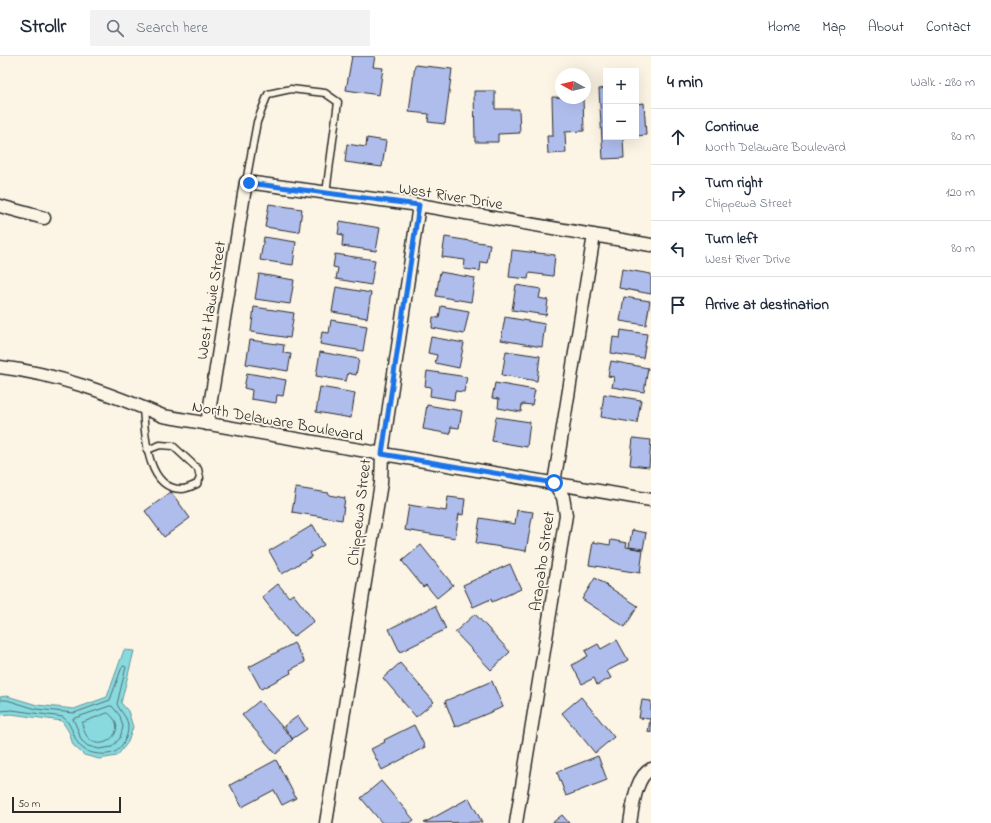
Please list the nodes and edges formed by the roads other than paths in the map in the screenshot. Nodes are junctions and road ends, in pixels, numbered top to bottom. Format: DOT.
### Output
graph roads {
  1 [pos="246,182"];
  2 [pos="326,193"];
  3 [pos="419,205"];
  4 [pos="0,206"];
  5 [pos="44,218"];
  6 [pos="594,235"];
  7 [pos="651,245"];
  8 [pos="0,366"];
  9 [pos="143,408"];
  10 [pos="207,424"];
  11 [pos="148,450"];
  12 [pos="382,454"];
  13 [pos="554,483"];
  14 [pos="651,500"];
  15 [pos="651,769"];
  16 [pos="326,823"];
  17 [pos="516,823"];
  18 [pos="630,823"];
  1 -- 2 [label="street, West River Drive"];
  1 -- 2 [label="lane"];
  1 -- 10 [label="street, West Hawie Street"];
  2 -- 3 [label="street, West River Drive"];
  3 -- 6 [label="street, West River Drive"];
  3 -- 12 [label="street, Chippewa Street"];
  4 -- 5 [label="street"];
  6 -- 7 [label="street, West River Drive"];
  6 -- 13 [label="street"];
  8 -- 9 [label="street, North Delaware Boulevard"];
  9 -- 10 [label="street, North Delaware Boulevard"];
  9 -- 11 [label="lane"];
  10 -- 12 [label="street, North Delaware Boulevard"];
  11 -- 11 [label="lane"];
  12 -- 13 [label="street, North Delaware Boulevard"];
  12 -- 16 [label="street, Chippewa Street"];
  13 -- 14 [label="street, North Delaware Boulevard"];
  13 -- 17 [label="street, Arapaho Street"];
  15 -- 18 [label="street"];
}
